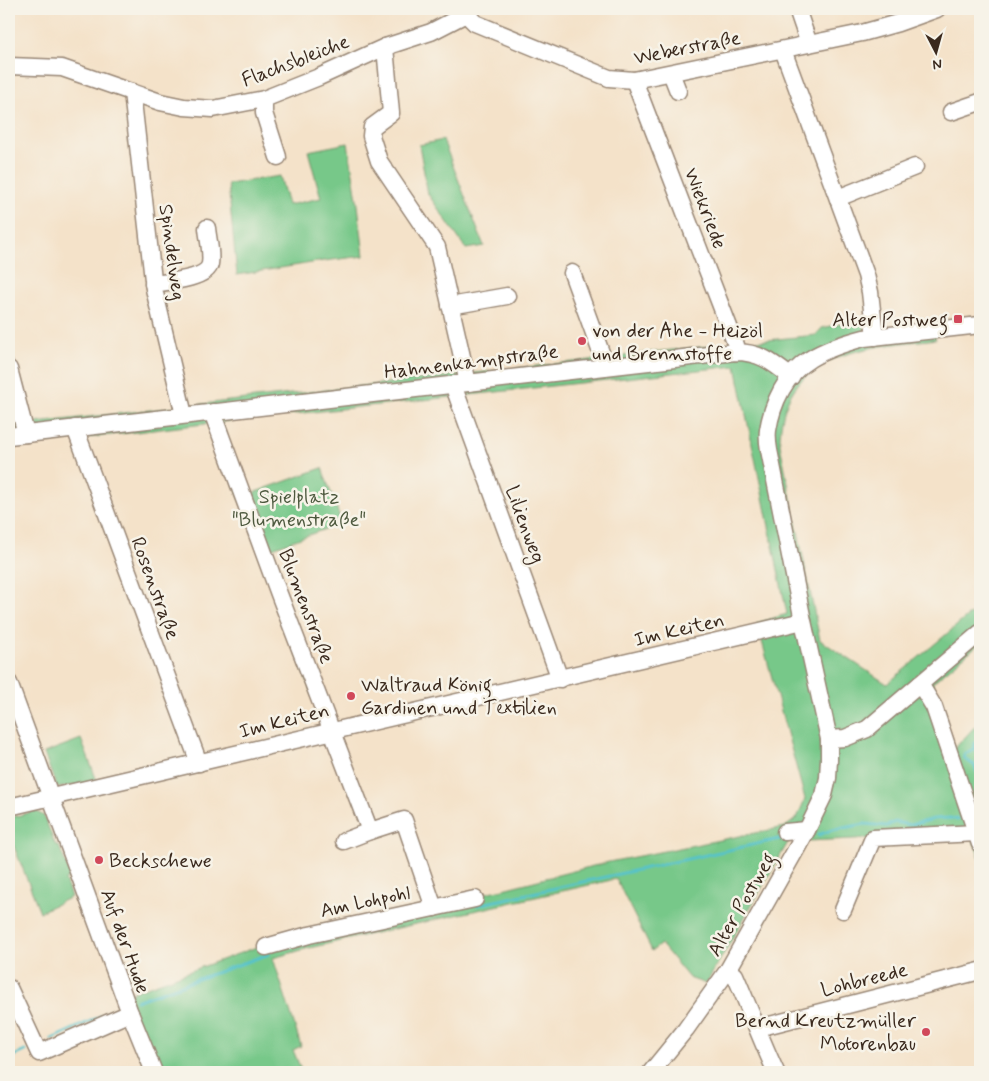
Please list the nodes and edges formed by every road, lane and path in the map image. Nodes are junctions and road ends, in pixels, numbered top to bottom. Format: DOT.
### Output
graph roads {
  1 [pos="797,9"];
  2 [pos="937,9"];
  3 [pos="469,12"];
  4 [pos="894,16"];
  5 [pos="810,44"];
  6 [pos="385,47"];
  7 [pos="783,50"];
  8 [pos="9,66"];
  9 [pos="671,72"];
  10 [pos="634,80"];
  11 [pos="678,91"];
  12 [pos="132,92"];
  13 [pos="264,99"];
  14 [pos="980,102"];
  15 [pos="951,112"];
  16 [pos="278,158"];
  17 [pos="915,167"];
  18 [pos="838,198"];
  19 [pos="207,228"];
  20 [pos="572,273"];
  21 [pos="153,284"];
  22 [pos="507,296"];
  23 [pos="450,306"];
  24 [pos="980,325"];
  25 [pos="875,337"];
  26 [pos="735,352"];
  27 [pos="604,367"];
  28 [pos="9,369"];
  29 [pos="791,377"];
  30 [pos="461,384"];
  31 [pos="214,412"];
  32 [pos="184,415"];
  33 [pos="75,428"];
  34 [pos="26,434"];
  35 [pos="9,436"];
  36 [pos="803,622"];
  37 [pos="980,633"];
  38 [pos="560,679"];
  39 [pos="9,683"];
  40 [pos="920,684"];
  41 [pos="332,730"];
  42 [pos="829,739"];
  43 [pos="199,763"];
  44 [pos="51,797"];
  45 [pos="9,807"];
  46 [pos="808,830"];
  47 [pos="370,831"];
  48 [pos="785,832"];
  49 [pos="978,838"];
  50 [pos="344,841"];
  51 [pos="474,899"];
  52 [pos="434,908"];
  53 [pos="843,910"];
  54 [pos="266,947"];
  55 [pos="728,970"];
  56 [pos="980,971"];
  57 [pos="9,988"];
  58 [pos="131,1002"];
  59 [pos="758,1028"];
  60 [pos="154,1072"];
  61 [pos="651,1072"];
  62 [pos="776,1072"];
  1 -- 5 [label="street"];
  2 -- 4 [label="street, Weberstraße"];
  3 -- 6 [label="street, Flachsbleiche"];
  3 -- 10 [label="street, Weberstraße"];
  4 -- 5 [label="street, Weberstraße"];
  5 -- 7 [label="street, Weberstraße"];
  6 -- 13 [label="street, Flachsbleiche"];
  6 -- 23 [label="street, Lilienweg"];
  7 -- 9 [label="street, Weberstraße"];
  7 -- 18 [label="street"];
  8 -- 12 [label="street, Flachsbleiche"];
  9 -- 10 [label="street, Weberstraße"];
  9 -- 11 [label="street"];
  10 -- 26 [label="street, Wiekriede"];
  12 -- 13 [label="street, Flachsbleiche"];
  12 -- 21 [label="street, Spindelweg"];
  13 -- 16 [label="street"];
  14 -- 15 [label="street"];
  17 -- 18 [label="street"];
  18 -- 25 [label="street"];
  19 -- 21 [label="street"];
  20 -- 27 [label="street"];
  21 -- 32 [label="street, Spindelweg"];
  22 -- 23 [label="street"];
  23 -- 30 [label="street, Lilienweg"];
  24 -- 25 [label="street"];
  25 -- 29 [label="street"];
  26 -- 27 [label="street, Hahnenkampstraße"];
  26 -- 29 [label="street, Hahnenkampstraße"];
  27 -- 30 [label="street, Hahnenkampstraße"];
  28 -- 34 [label="street"];
  29 -- 36 [label="street, Alter Postweg"];
  30 -- 31 [label="street, Hahnenkampstraße"];
  30 -- 38 [label="street, Lilienweg"];
  31 -- 32 [label="street, Hahnenkampstraße"];
  31 -- 41 [label="street, Blumenstraße"];
  32 -- 33 [label="street, Hahnenkampstraße"];
  33 -- 34 [label="street, Hahnenkampstraße"];
  33 -- 43 [label="street, Rosenstraße"];
  34 -- 35 [label="street, Hahnenkampstraße"];
  36 -- 38 [label="street, Im Keiten"];
  36 -- 42 [label="street, Alter Postweg"];
  37 -- 40 [label="street"];
  38 -- 41 [label="street, Im Keiten"];
  39 -- 44 [label="street, Auf der Hude"];
  40 -- 42 [label="street"];
  40 -- 49 [label="street"];
  41 -- 43 [label="street, Im Keiten"];
  41 -- 47 [label="street, Blumenstraße"];
  42 -- 46 [label="street, Alter Postweg"];
  43 -- 44 [label="street, Im Keiten"];
  44 -- 45 [label="street, Im Keiten"];
  44 -- 58 [label="street, Auf der Hude"];
  46 -- 48 [label="street"];
  46 -- 55 [label="street, Alter Postweg"];
  47 -- 50 [label="street"];
  47 -- 52 [label="street"];
  49 -- 53 [label="street"];
  51 -- 52 [label="street, Am Lohpohl"];
  52 -- 54 [label="street, Am Lohpohl"];
  55 -- 59 [label="street"];
  55 -- 61 [label="street, Alter Postweg"];
  56 -- 59 [label="street, Lohbreede"];
  57 -- 58 [label="street"];
  58 -- 60 [label="street, Auf der Hude"];
  59 -- 62 [label="street"];
}
